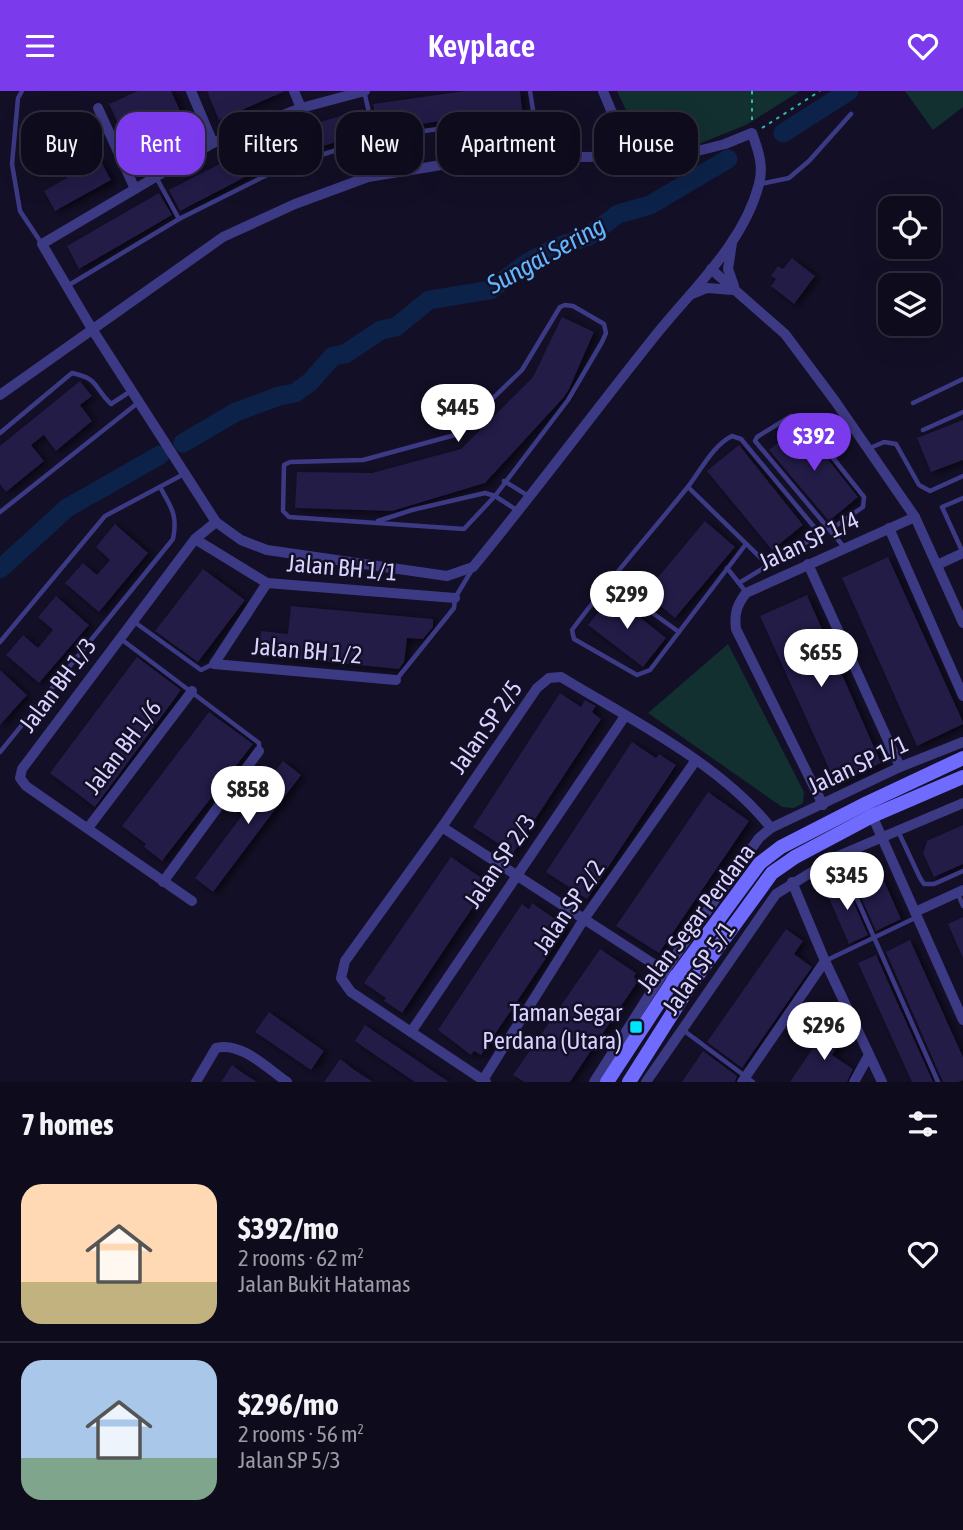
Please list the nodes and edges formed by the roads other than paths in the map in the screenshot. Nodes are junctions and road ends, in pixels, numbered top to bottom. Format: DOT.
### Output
graph roads {
  1 [pos="22,91"];
  2 [pos="191,91"];
  3 [pos="294,91"];
  4 [pos="365,91"];
  5 [pos="530,91"];
  6 [pos="603,91"];
  7 [pos="348,93"];
  8 [pos="98,108"];
  9 [pos="301,108"];
  10 [pos="290,112"];
  11 [pos="369,112"];
  12 [pos="612,112"];
  13 [pos="851,114"];
  14 [pos="423,131"];
  15 [pos="219,141"];
  16 [pos="213,143"];
  17 [pos="698,151"];
  18 [pos="594,157"];
  19 [pos="267,175"];
  20 [pos="156,176"];
  21 [pos="759,184"];
  22 [pos="135,189"];
  23 [pos="179,219"];
  24 [pos="732,243"];
  25 [pos="42,244"];
  26 [pos="711,269"];
  27 [pos="67,286"];
  28 [pos="736,291"];
  29 [pos="685,298"];
  30 [pos="92,329"];
  31 [pos="963,379"];
  32 [pos="132,390"];
  33 [pos="0,395"];
  34 [pos="140,402"];
  35 [pos="913,403"];
  36 [pos="963,412"];
  37 [pos="923,430"];
  38 [pos="0,433"];
  39 [pos="869,449"];
  40 [pos="184,474"];
  41 [pos="963,476"];
  42 [pos="504,481"];
  43 [pos="160,487"];
  44 [pos="688,487"];
  45 [pos="495,496"];
  46 [pos="530,498"];
  47 [pos="963,498"];
  48 [pos="0,512"];
  49 [pos="519,512"];
  50 [pos="915,517"];
  51 [pos="216,522"];
  52 [pos="374,522"];
  53 [pos="889,528"];
  54 [pos="830,530"];
  55 [pos="195,539"];
  56 [pos="746,544"];
  57 [pos="844,547"];
  58 [pos="963,553"];
  59 [pos="808,564"];
  60 [pos="937,565"];
  61 [pos="769,566"];
  62 [pos="474,568"];
  63 [pos="727,568"];
  64 [pos="608,581"];
  65 [pos="267,583"];
  66 [pos="738,583"];
  67 [pos="746,593"];
  68 [pos="455,597"];
  69 [pos="133,621"];
  70 [pos="963,623"];
  71 [pos="679,632"];
  72 [pos="120,638"];
  73 [pos="0,642"];
  74 [pos="214,664"];
  75 [pos="396,680"];
  76 [pos="192,691"];
  77 [pos="963,696"];
  78 [pos="625,716"];
  79 [pos="963,742"];
  80 [pos="259,751"];
  81 [pos="0,752"];
  82 [pos="963,758"];
  83 [pos="696,760"];
  84 [pos="900,767"];
  85 [pos="963,777"];
  86 [pos="963,803"];
  87 [pos="823,805"];
  88 [pos="869,809"];
  89 [pos="442,827"];
  90 [pos="88,828"];
  91 [pos="771,828"];
  92 [pos="898,831"];
  93 [pos="883,842"];
  94 [pos="838,856"];
  95 [pos="963,871"];
  96 [pos="515,875"];
  97 [pos="163,882"];
  98 [pos="792,882"];
  99 [pos="960,891"];
  100 [pos="192,901"];
  101 [pos="963,906"];
  102 [pos="915,915"];
  103 [pos="584,919"];
  104 [pos="874,938"];
  105 [pos="825,961"];
  106 [pos="670,974"];
  107 [pos="690,987"];
  108 [pos="963,1020"];
  109 [pos="683,1030"];
  110 [pos="411,1032"];
  111 [pos="869,1055"];
  112 [pos="747,1080"];
  113 [pos="485,1081"];
  114 [pos="196,1082"];
  115 [pos="287,1082"];
  116 [pos="594,1082"];
  117 [pos="607,1082"];
  118 [pos="629,1082"];
  119 [pos="646,1082"];
  120 [pos="854,1082"];
  121 [pos="881,1082"];
  122 [pos="938,1082"];
  1 -- 25 [label="lane"];
  2 -- 16 [label="street"];
  3 -- 9 [label="street"];
  4 -- 7 [label="street"];
  4 -- 11 [label="lane"];
  5 -- 14 [label="lane"];
  6 -- 12 [label="street"];
  7 -- 9 [label="street"];
  8 -- 22 [label="street"];
  9 -- 10 [label="street"];
  13 -- 21 [label="lane"];
  15 -- 16 [label="street"];
  16 -- 20 [label="street"];
  17 -- 21 [label="street"];
  18 -- 30 [label="street"];
  19 -- 23 [label="lane"];
  20 -- 22 [label="street"];
  20 -- 23 [label="lane"];
  21 -- 24 [label="street"];
  22 -- 25 [label="street"];
  23 -- 27 [label="lane"];
  24 -- 26 [label="street"];
  24 -- 28 [label="street"];
  25 -- 27 [label="street"];
  26 -- 28 [label="street"];
  26 -- 29 [label="street"];
  27 -- 30 [label="street"];
  28 -- 29 [label="street"];
  28 -- 39 [label="street"];
  29 -- 46 [label="street"];
  30 -- 32 [label="street"];
  30 -- 33 [label="street"];
  31 -- 35 [label="lane"];
  32 -- 34 [label="street"];
  32 -- 38 [label="lane"];
  34 -- 40 [label="street"];
  34 -- 48 [label="lane"];
  36 -- 37 [label="lane"];
  39 -- 41 [label="lane"];
  39 -- 50 [label="street"];
  40 -- 43 [label="lane"];
  40 -- 51 [label="street"];
  42 -- 45 [label="lane"];
  42 -- 46 [label="lane"];
  42 -- 52 [label="lane"];
  43 -- 73 [label="lane"];
  43 -- 81 [label="lane"];
  44 -- 56 [label="lane"];
  44 -- 61 [label="lane"];
  44 -- 64 [label="lane"];
  45 -- 49 [label="lane"];
  45 -- 52 [label="lane"];
  45 -- 52 [label="lane"];
  46 -- 49 [label="street"];
  47 -- 58 [label="lane"];
  49 -- 62 [label="street"];
  50 -- 53 [label="street, Jalan SP 1/4"];
  50 -- 60 [label="street"];
  51 -- 55 [label="street, Jalan BH 1/3"];
  51 -- 62 [label="street"];
  53 -- 57 [label="street, Jalan SP 1/4"];
  53 -- 77 [label="street"];
  54 -- 54 [label="lane"];
  54 -- 57 [label="lane"];
  55 -- 65 [label="street, Jalan BH 1/1"];
  55 -- 69 [label="street, Jalan BH 1/3"];
  56 -- 61 [label="lane"];
  56 -- 63 [label="lane"];
  57 -- 59 [label="street, Jalan SP 1/4"];
  58 -- 60 [label="street"];
  59 -- 67 [label="street, Jalan SP 1/4"];
  59 -- 84 [label="street"];
  60 -- 70 [label="street"];
  61 -- 66 [label="lane"];
  62 -- 68 [label="lane"];
  63 -- 66 [label="lane"];
  63 -- 71 [label="lane"];
  64 -- 71 [label="lane"];
  64 -- 71 [label="lane"];
  65 -- 68 [label="street, Jalan BH 1/1"];
  65 -- 74 [label="street"];
  66 -- 67 [label="lane"];
  67 -- 87 [label="street, Jalan SP 1/4"];
  68 -- 75 [label="lane"];
  69 -- 72 [label="street, Jalan BH 1/3"];
  69 -- 74 [label="lane"];
  72 -- 76 [label="lane"];
  72 -- 90 [label="street, Jalan BH 1/3"];
  74 -- 75 [label="street, Jalan BH 1/2"];
  76 -- 80 [label="lane"];
  76 -- 90 [label="street, Jalan BH 1/6"];
  78 -- 83 [label="street, Jalan SP 2/5"];
  78 -- 89 [label="street, Jalan SP 2/5"];
  78 -- 96 [label="street, Jalan SP 2/3"];
  79 -- 84 [label="street, Jalan SP 1/1"];
  80 -- 97 [label="street"];
  82 -- 88 [label="street, Jalan Segar Perdana"];
  83 -- 91 [label="street, Jalan SP 2/5"];
  83 -- 103 [label="street, Jalan SP 2/2"];
  84 -- 87 [label="street, Jalan SP 1/1"];
  85 -- 88 [label="street, Jalan Segar Perdana"];
  86 -- 92 [label="street, Jalan SP 5/1"];
  87 -- 91 [label="street, Jalan SP 1/1"];
  88 -- 93 [label="street"];
  88 -- 106 [label="street, Jalan Segar Perdana"];
  88 -- 107 [label="street, Jalan Segar Perdana"];
  89 -- 96 [label="street"];
  89 -- 110 [label="street, Jalan SP 2/5"];
  90 -- 97 [label="street, Jalan BH 1/3"];
  91 -- 106 [label="street"];
  92 -- 93 [label="street, Jalan SP 5/1"];
  92 -- 95 [label="lane"];
  93 -- 94 [label="street, Jalan SP 5/1"];
  93 -- 102 [label="street"];
  94 -- 98 [label="street, Jalan SP 5/1"];
  94 -- 104 [label="lane"];
  96 -- 103 [label="street"];
  96 -- 110 [label="street, Jalan SP 2/3"];
  97 -- 100 [label="street, Jalan BH 1/3"];
  98 -- 105 [label="street"];
  98 -- 109 [label="street, Jalan SP 5/1"];
  99 -- 101 [label="lane"];
  99 -- 102 [label="street"];
  102 -- 104 [label="lane"];
  102 -- 108 [label="street"];
  103 -- 106 [label="street"];
  103 -- 113 [label="street, Jalan SP 2/2"];
  104 -- 105 [label="lane"];
  104 -- 122 [label="lane"];
  105 -- 111 [label="street"];
  105 -- 112 [label="street"];
  106 -- 107 [label="street"];
  106 -- 116 [label="street"];
  106 -- 117 [label="street, Jalan Segar Perdana"];
  107 -- 118 [label="street, Jalan Segar Perdana"];
  109 -- 112 [label="lane"];
  109 -- 119 [label="street, Jalan SP 5/1"];
  110 -- 113 [label="street"];
  111 -- 120 [label="street"];
  111 -- 121 [label="street"];
  114 -- 115 [label="street"];
}
